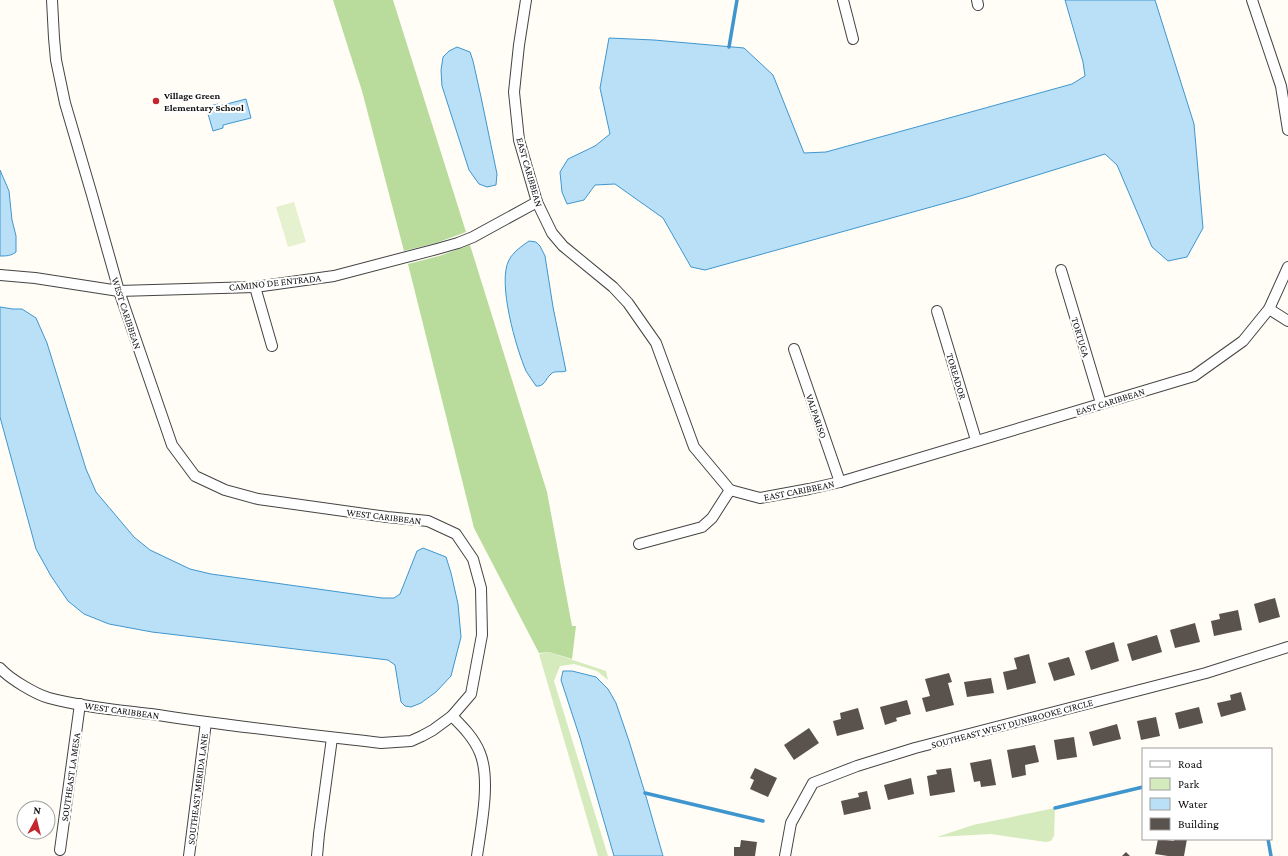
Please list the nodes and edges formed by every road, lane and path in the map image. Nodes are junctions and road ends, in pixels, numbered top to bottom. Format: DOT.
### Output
graph roads {
  1 [pos="52,0"];
  2 [pos="526,0"];
  3 [pos="843,0"];
  4 [pos="1252,0"];
  5 [pos="853,39"];
  6 [pos="1284,85"];
  7 [pos="1288,130"];
  8 [pos="537,202"];
  9 [pos="1288,266"];
  10 [pos="1062,270"];
  11 [pos="0,275"];
  12 [pos="255,286"];
  13 [pos="119,291"];
  14 [pos="1269,309"];
  15 [pos="937,312"];
  16 [pos="1288,321"];
  17 [pos="272,346"];
  18 [pos="794,349"];
  19 [pos="1102,403"];
  20 [pos="976,440"];
  21 [pos="840,482"];
  22 [pos="730,490"];
  23 [pos="639,544"];
  24 [pos="1288,647"];
  25 [pos="0,668"];
  26 [pos="80,704"];
  27 [pos="452,716"];
  28 [pos="206,722"];
  29 [pos="332,738"];
  30 [pos="60,850"];
  31 [pos="189,856"];
  32 [pos="318,856"];
  33 [pos="477,856"];
  34 [pos="785,856"];
  1 -- 13 [label="street, WEST CARIBBEAN"];
  2 -- 8 [label="street, EAST CARIBBEAN"];
  3 -- 5 [label="street"];
  4 -- 6 [label="street"];
  6 -- 7 [label="street"];
  8 -- 12 [label="street, CAMINO DE ENTRADA"];
  8 -- 22 [label="street, EAST CARIBBEAN"];
  9 -- 14 [label="street, EAST CARIBBEAN"];
  10 -- 19 [label="street, TORTUGA"];
  11 -- 13 [label="street, CAMINO DE ENTRADA"];
  12 -- 13 [label="street, CAMINO DE ENTRADA"];
  12 -- 17 [label="street"];
  13 -- 27 [label="street, WEST CARIBBEAN"];
  14 -- 16 [label="street"];
  14 -- 19 [label="street, EAST CARIBBEAN"];
  15 -- 20 [label="street, TOREADOR"];
  18 -- 21 [label="street, VALPARISO"];
  19 -- 20 [label="street, EAST CARIBBEAN"];
  20 -- 21 [label="street, EAST CARIBBEAN"];
  21 -- 22 [label="street, EAST CARIBBEAN"];
  22 -- 23 [label="street"];
  24 -- 34 [label="street, SOUTHEAST WEST DUNBROOKE CIRCLE"];
  25 -- 26 [label="street, WEST CARIBBEAN"];
  26 -- 28 [label="street, WEST CARIBBEAN"];
  26 -- 30 [label="street, SOUTHEAST LA MESA"];
  27 -- 29 [label="street, WEST CARIBBEAN"];
  27 -- 33 [label="street"];
  28 -- 29 [label="street, WEST CARIBBEAN"];
  28 -- 31 [label="street, SOUTHEAST MERIDA LANE"];
  29 -- 32 [label="street"];
}
